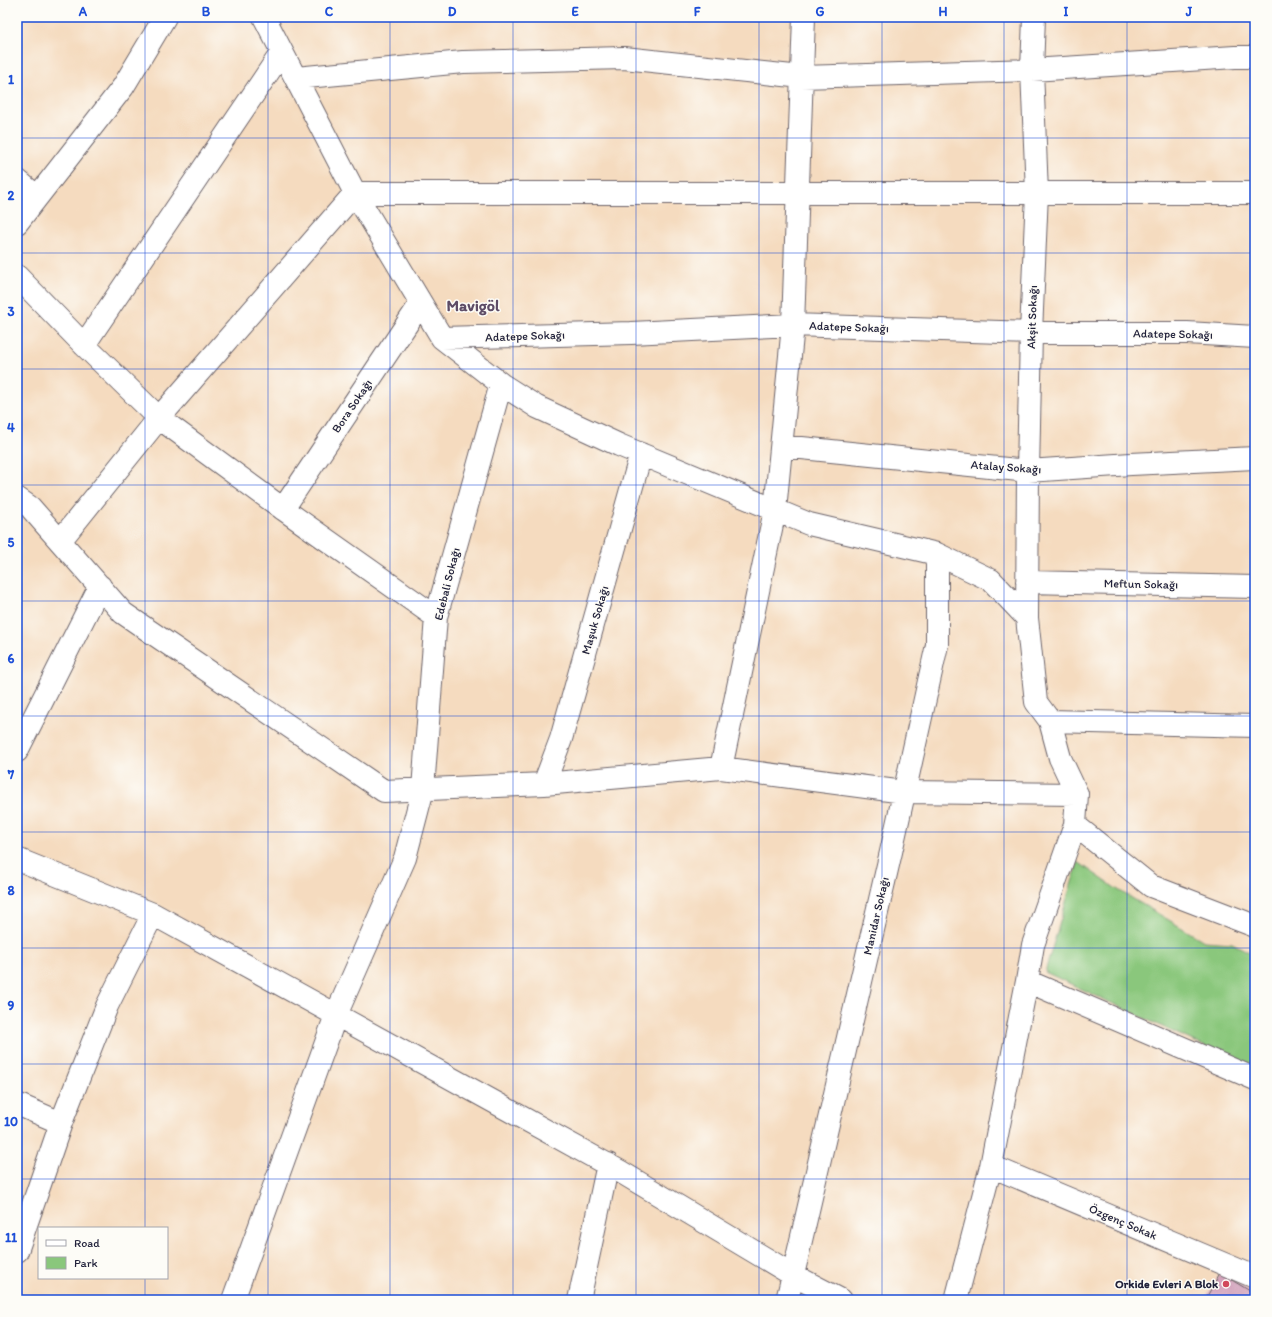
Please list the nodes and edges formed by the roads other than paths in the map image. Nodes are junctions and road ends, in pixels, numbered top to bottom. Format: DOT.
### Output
graph roads {
  1 [pos="165,17"];
  2 [pos="264,17"];
  3 [pos="804,17"];
  4 [pos="1034,17"];
  5 [pos="282,52"];
  6 [pos="1255,58"];
  7 [pos="1032,70"];
  8 [pos="802,77"];
  9 [pos="296,78"];
  10 [pos="17,180"];
  11 [pos="355,193"];
  12 [pos="798,193"];
  13 [pos="1037,193"];
  14 [pos="1255,193"];
  15 [pos="37,197"];
  16 [pos="17,223"];
  17 [pos="17,276"];
  18 [pos="421,303"];
  19 [pos="793,325"];
  20 [pos="1031,333"];
  21 [pos="1255,337"];
  22 [pos="442,338"];
  23 [pos="84,345"];
  24 [pos="501,384"];
  25 [pos="159,418"];
  26 [pos="782,446"];
  27 [pos="641,454"];
  28 [pos="1255,458"];
  29 [pos="1028,471"];
  30 [pos="17,498"];
  31 [pos="283,509"];
  32 [pos="776,510"];
  33 [pos="60,541"];
  34 [pos="937,554"];
  35 [pos="1027,582"];
  36 [pos="100,586"];
  37 [pos="1255,587"];
  38 [pos="436,618"];
  39 [pos="1027,618"];
  40 [pos="1050,721"];
  41 [pos="1255,726"];
  42 [pos="17,751"];
  43 [pos="721,768"];
  44 [pos="544,784"];
  45 [pos="423,789"];
  46 [pos="904,792"];
  47 [pos="1077,794"];
  48 [pos="1075,825"];
  49 [pos="17,860"];
  50 [pos="153,914"];
  51 [pos="1255,926"];
  52 [pos="1027,981"];
  53 [pos="336,1015"];
  54 [pos="1255,1079"];
  55 [pos="17,1104"];
  56 [pos="61,1123"];
  57 [pos="608,1164"];
  58 [pos="991,1166"];
  59 [pos="17,1251"];
  60 [pos="793,1275"];
  61 [pos="1255,1277"];
  62 [pos="233,1300"];
  63 [pos="579,1300"];
  64 [pos="787,1300"];
  65 [pos="841,1300"];
  66 [pos="956,1300"];
  1 -- 15 [label="street"];
  2 -- 5 [label="street"];
  3 -- 8 [label="street"];
  4 -- 7 [label="street, Akşit Sokağı"];
  5 -- 9 [label="street"];
  5 -- 23 [label="street"];
  6 -- 7 [label="street"];
  7 -- 8 [label="street"];
  7 -- 13 [label="street, Akşit Sokağı"];
  8 -- 9 [label="street"];
  8 -- 12 [label="street"];
  9 -- 11 [label="street"];
  10 -- 15 [label="street"];
  11 -- 12 [label="street"];
  11 -- 18 [label="street"];
  11 -- 25 [label="street"];
  12 -- 13 [label="street"];
  12 -- 19 [label="street"];
  13 -- 14 [label="street"];
  13 -- 20 [label="street, Akşit Sokağı"];
  15 -- 16 [label="street"];
  17 -- 23 [label="street"];
  18 -- 22 [label="street"];
  18 -- 31 [label="street, Bora Sokağı"];
  19 -- 20 [label="street, Adatepe Sokağı"];
  19 -- 22 [label="street, Adatepe Sokağı"];
  19 -- 26 [label="street"];
  20 -- 21 [label="street, Adatepe Sokağı"];
  20 -- 29 [label="street, Akşit Sokağı"];
  22 -- 24 [label="street"];
  23 -- 25 [label="street"];
  24 -- 27 [label="street"];
  24 -- 38 [label="street, Edebali Sokağı"];
  25 -- 31 [label="street"];
  25 -- 33 [label="street"];
  26 -- 29 [label="street, Atalay Sokağı"];
  26 -- 32 [label="street"];
  27 -- 32 [label="street"];
  27 -- 44 [label="street, Maşuk Sokağı"];
  28 -- 29 [label="street, Atalay Sokağı"];
  29 -- 35 [label="street, Akşit Sokağı"];
  30 -- 33 [label="street"];
  31 -- 38 [label="street"];
  32 -- 34 [label="street"];
  32 -- 43 [label="street"];
  33 -- 36 [label="street"];
  34 -- 39 [label="street"];
  34 -- 46 [label="street, Manidar Sokağı"];
  35 -- 37 [label="street, Meftun Sokağı"];
  35 -- 39 [label="street, Akşit Sokağı"];
  36 -- 42 [label="street"];
  36 -- 45 [label="street"];
  38 -- 45 [label="street, Edebali Sokağı"];
  39 -- 40 [label="street, Akşit Sokağı"];
  40 -- 41 [label="street"];
  40 -- 47 [label="street"];
  43 -- 44 [label="street"];
  43 -- 46 [label="street"];
  44 -- 45 [label="street"];
  45 -- 53 [label="street, Edebali Sokağı"];
  46 -- 47 [label="street"];
  46 -- 60 [label="street, Manidar Sokağı"];
  47 -- 48 [label="street"];
  48 -- 51 [label="street"];
  48 -- 52 [label="street"];
  49 -- 50 [label="street"];
  50 -- 53 [label="street"];
  50 -- 56 [label="street"];
  52 -- 54 [label="street"];
  52 -- 58 [label="street"];
  53 -- 57 [label="street"];
  53 -- 62 [label="street, Edebali Sokağı"];
  55 -- 56 [label="street"];
  56 -- 59 [label="street"];
  57 -- 60 [label="street"];
  57 -- 63 [label="street"];
  58 -- 61 [label="street, Özgenç Sokak"];
  58 -- 66 [label="street"];
  60 -- 64 [label="street, Manidar Sokağı"];
  60 -- 65 [label="street"];
}
